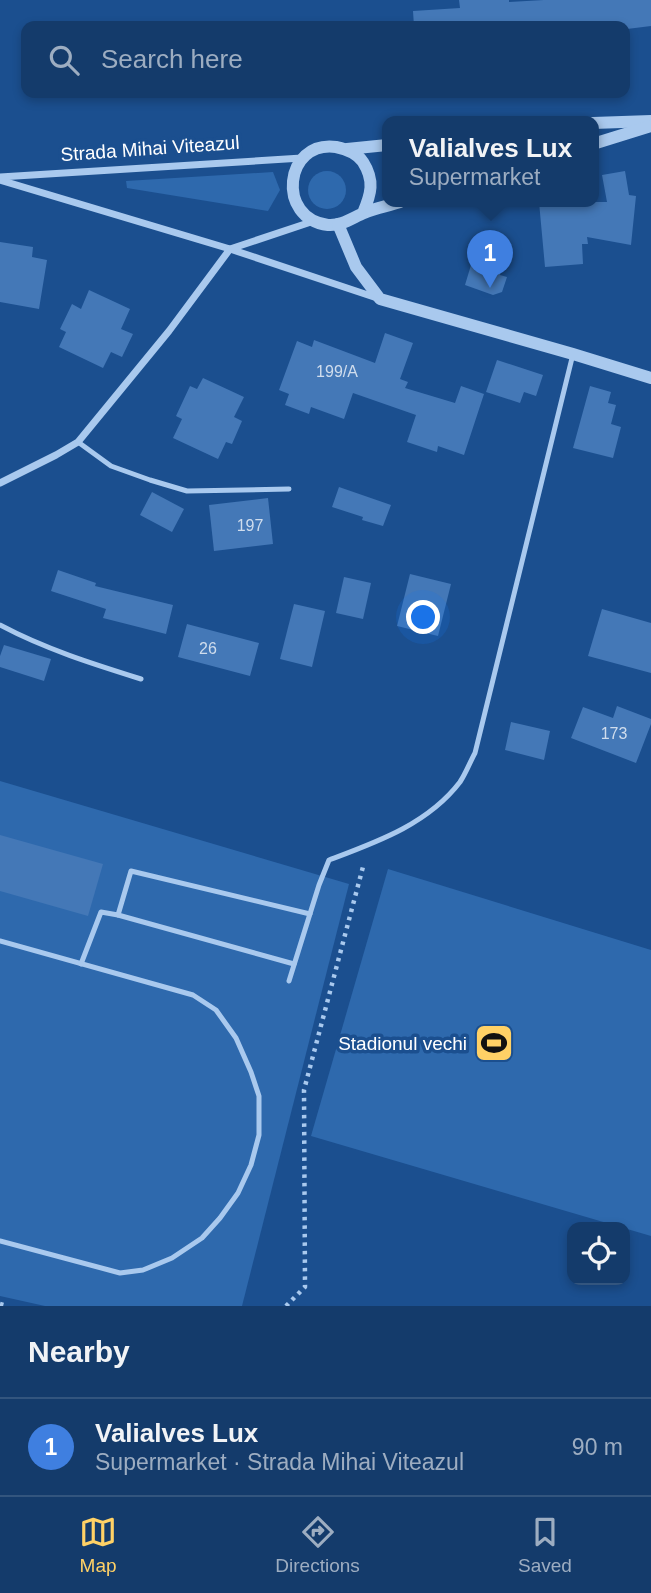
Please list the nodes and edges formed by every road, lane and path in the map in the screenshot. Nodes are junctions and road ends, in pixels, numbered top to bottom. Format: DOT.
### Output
graph roads {
  1 [pos="599,123"];
  2 [pos="651,123"];
  3 [pos="599,142"];
  4 [pos="382,146"];
  5 [pos="347,149"];
  6 [pos="303,158"];
  7 [pos="0,178"];
  8 [pos="383,207"];
  9 [pos="363,213"];
  10 [pos="315,221"];
  11 [pos="338,224"];
  12 [pos="230,249"];
  13 [pos="380,299"];
  14 [pos="573,354"];
  15 [pos="651,378"];
  16 [pos="78,442"];
  17 [pos="0,482"];
  18 [pos="289,489"];
  19 [pos="0,625"];
  20 [pos="141,679"];
  21 [pos="368,845"];
  22 [pos="310,914"];
  23 [pos="118,915"];
  24 [pos="0,942"];
  25 [pos="82,964"];
  26 [pos="294,964"];
  27 [pos="289,981"];
  28 [pos="0,1241"];
  29 [pos="0,1304"];
  30 [pos="8,1306"];
  31 [pos="286,1306"];
  1 -- 2 [label="street"];
  2 -- 3 [label="street"];
  4 -- 5 [label="street"];
  5 -- 6 [label="street"];
  5 -- 9 [label="street"];
  6 -- 7 [label="street, Strada Mihai Viteazul"];
  6 -- 10 [label="street"];
  7 -- 12 [label="street, Strada Mihai Viteazul"];
  8 -- 9 [label="street"];
  9 -- 11 [label="street"];
  10 -- 11 [label="street"];
  10 -- 12 [label="street"];
  11 -- 13 [label="street"];
  12 -- 13 [label="street, Strada Mihai Viteazul"];
  12 -- 16 [label="street"];
  13 -- 14 [label="street, Strada Mihai Viteazul"];
  14 -- 15 [label="street, Strada Mihai Viteazul"];
  14 -- 21 [label="lane"];
  16 -- 17 [label="street"];
  16 -- 18 [label="lane"];
  19 -- 20 [label="lane"];
  21 -- 22 [label="lane"];
  21 -- 31 [label="path"];
  22 -- 23 [label="lane"];
  22 -- 26 [label="lane"];
  23 -- 25 [label="lane"];
  23 -- 26 [label="lane"];
  24 -- 25 [label="lane"];
  25 -- 28 [label="lane"];
  26 -- 27 [label="lane"];
  29 -- 30 [label="path"];
}
